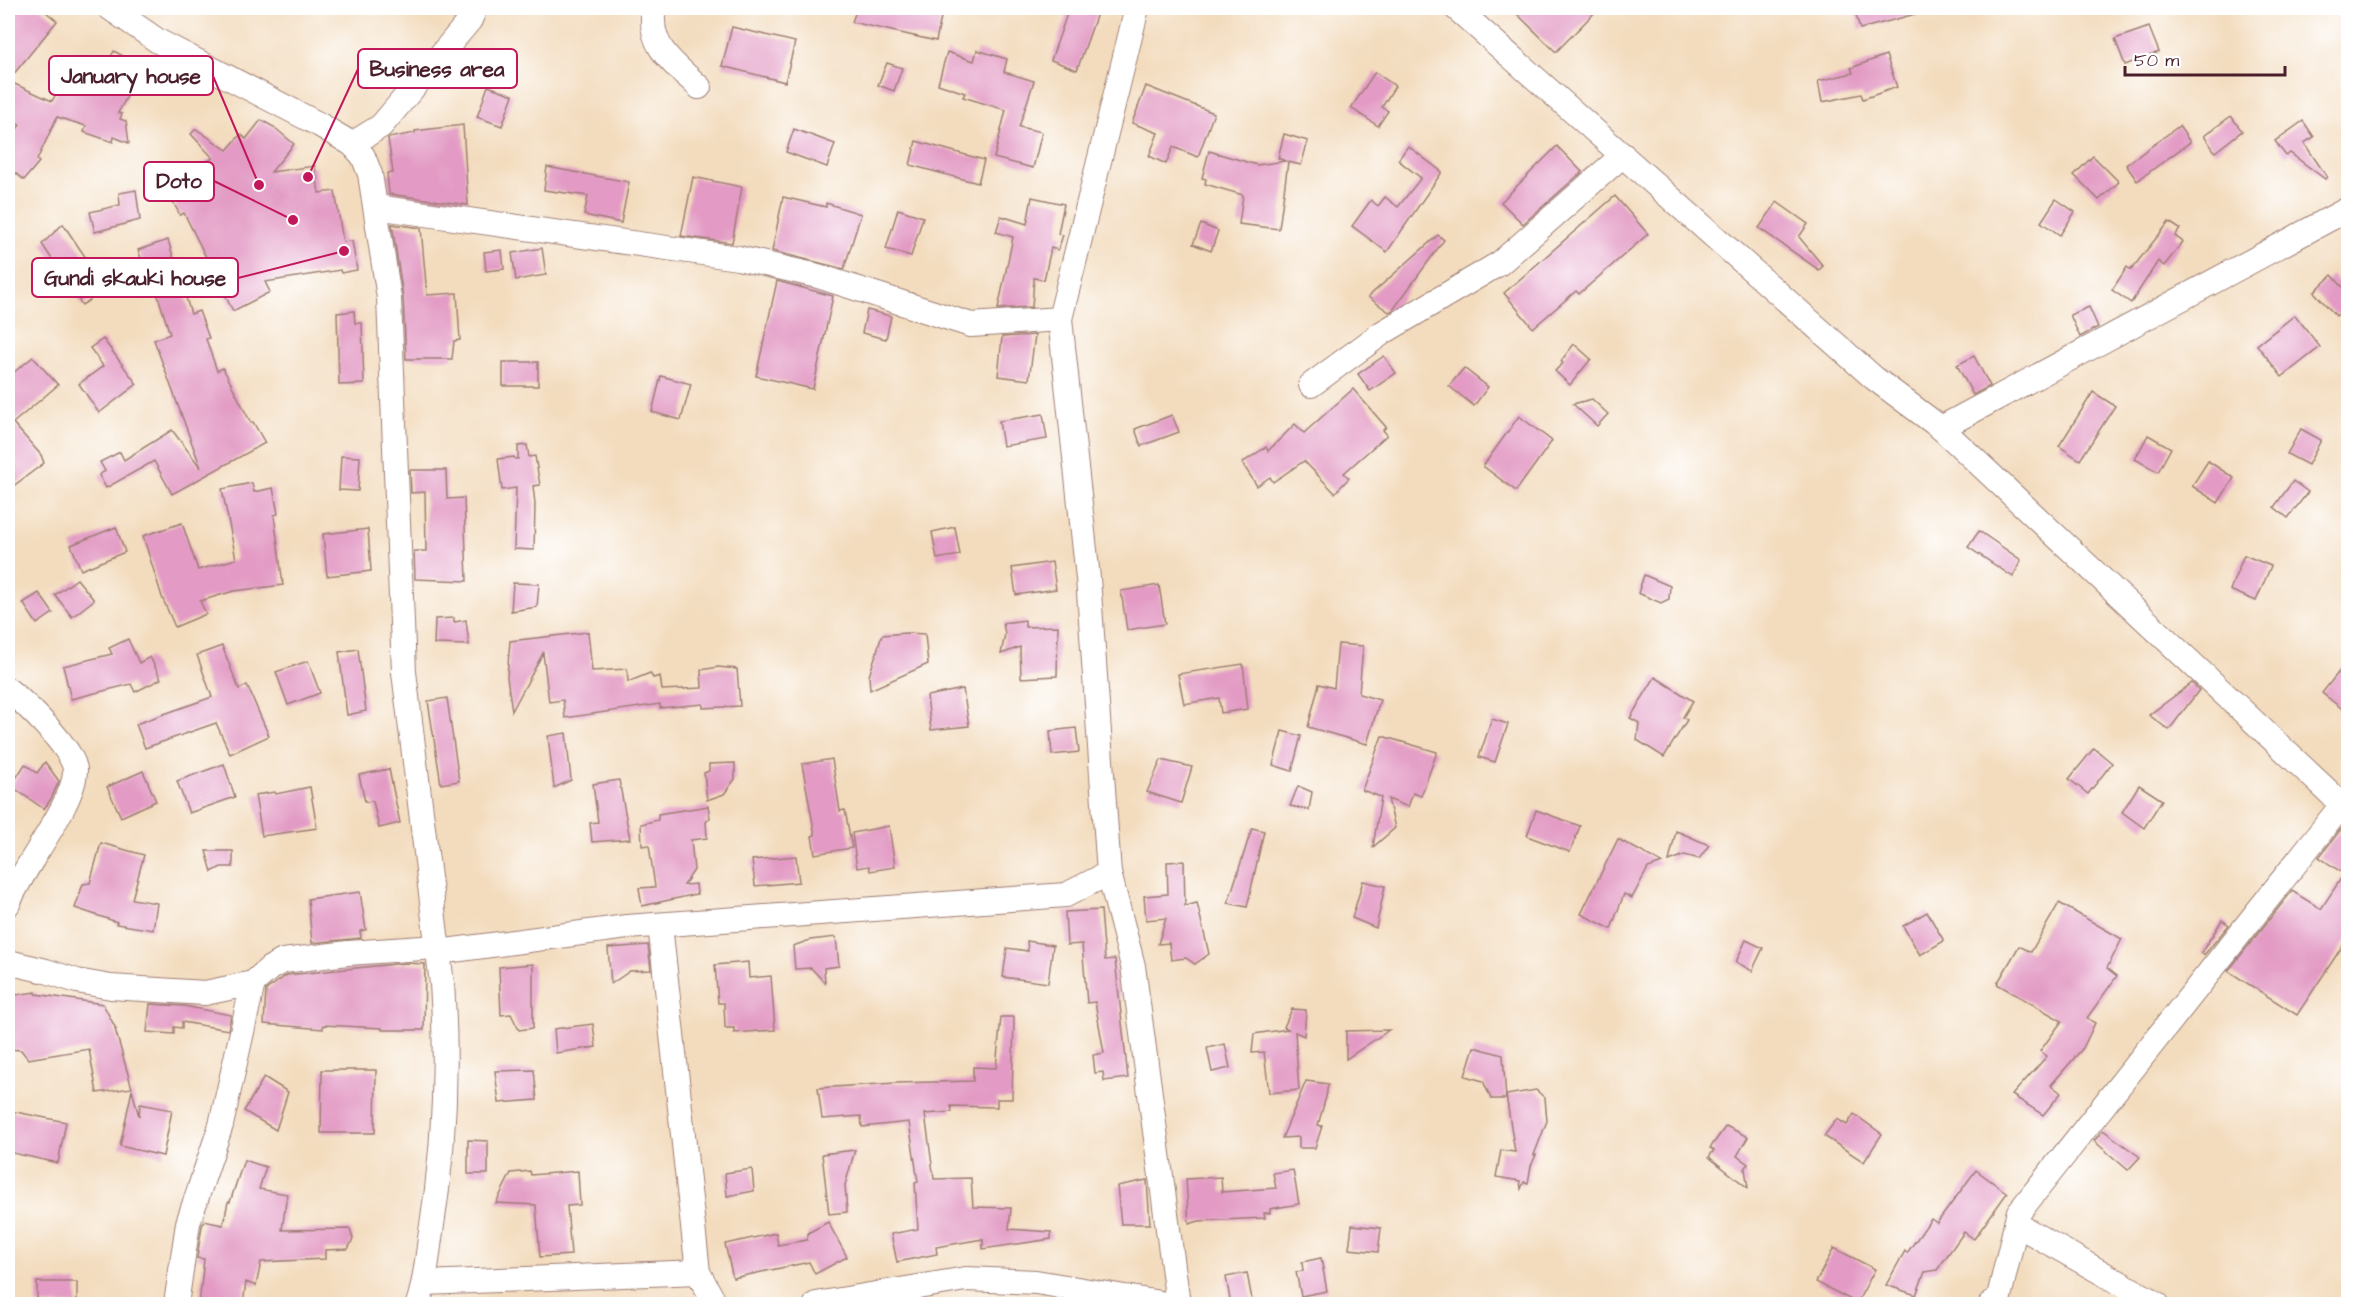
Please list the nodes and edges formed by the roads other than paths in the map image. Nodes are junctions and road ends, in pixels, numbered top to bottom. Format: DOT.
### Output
graph roads {
  1 [pos="110,8"];
  2 [pos="475,8"];
  3 [pos="654,8"];
  4 [pos="1137,8"];
  5 [pos="1456,8"];
  6 [pos="699,87"];
  7 [pos="352,144"];
  8 [pos="1623,155"];
  9 [pos="376,207"];
  10 [pos="2349,209"];
  11 [pos="1060,319"];
  12 [pos="1311,385"];
  13 [pos="1941,429"];
  14 [pos="8,690"];
  15 [pos="2345,808"];
  16 [pos="1109,873"];
  17 [pos="8,904"];
  18 [pos="660,925"];
  19 [pos="437,949"];
  20 [pos="8,962"];
  21 [pos="253,983"];
  22 [pos="2019,1212"];
  23 [pos="698,1272"];
  24 [pos="422,1294"];
  25 [pos="176,1305"];
  26 [pos="715,1305"];
  27 [pos="816,1305"];
  28 [pos="1166,1305"];
  29 [pos="1178,1305"];
  30 [pos="1992,1305"];
  31 [pos="2157,1305"];
  1 -- 7 [label="street"];
  2 -- 7 [label="street"];
  3 -- 6 [label="street"];
  4 -- 11 [label="street"];
  5 -- 8 [label="street"];
  7 -- 9 [label="street"];
  8 -- 12 [label="street"];
  8 -- 13 [label="street"];
  9 -- 11 [label="street"];
  9 -- 19 [label="street"];
  10 -- 13 [label="street"];
  11 -- 16 [label="street"];
  13 -- 15 [label="street"];
  14 -- 17 [label="street"];
  15 -- 22 [label="street"];
  16 -- 18 [label="street"];
  16 -- 29 [label="street"];
  18 -- 19 [label="street"];
  18 -- 23 [label="street"];
  19 -- 21 [label="street"];
  19 -- 24 [label="street"];
  20 -- 21 [label="street"];
  21 -- 25 [label="street"];
  22 -- 30 [label="street"];
  22 -- 31 [label="street"];
  23 -- 24 [label="street"];
  23 -- 26 [label="street"];
  27 -- 28 [label="street"];
}
